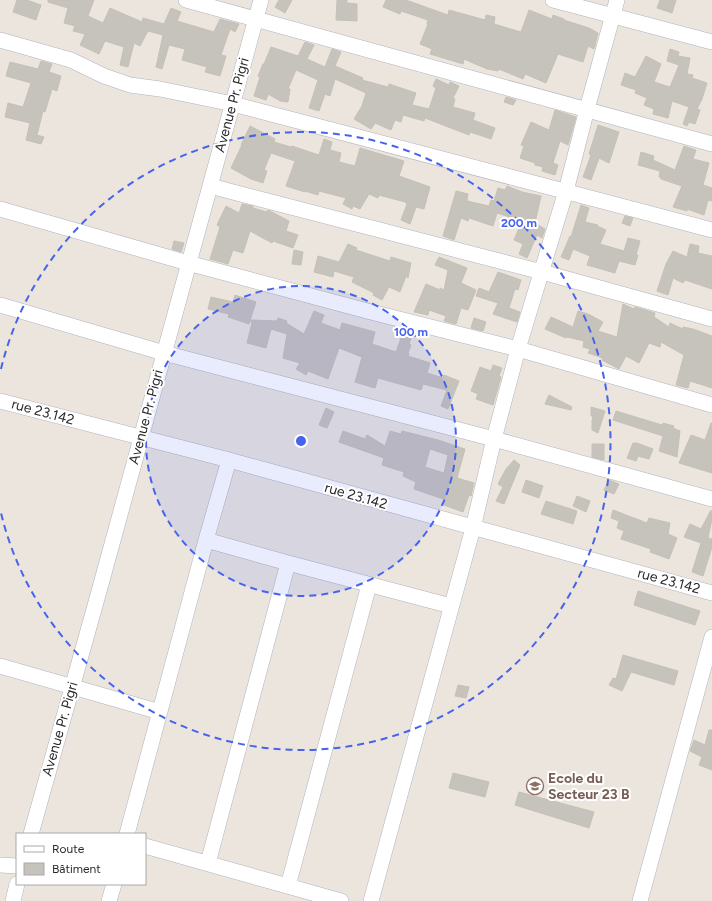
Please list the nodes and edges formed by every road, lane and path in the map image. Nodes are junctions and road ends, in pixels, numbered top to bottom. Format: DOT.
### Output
graph roads {
  1 [pos="186,0"];
  2 [pos="261,0"];
  3 [pos="553,0"];
  4 [pos="617,0"];
  5 [pos="612,16"];
  6 [pos="256,19"];
  7 [pos="0,40"];
  8 [pos="712,42"];
  9 [pos="233,104"];
  10 [pos="587,109"];
  11 [pos="712,144"];
  12 [pos="210,186"];
  13 [pos="566,191"];
  14 [pos="0,209"];
  15 [pos="712,230"];
  16 [pos="188,263"];
  17 [pos="542,272"];
  18 [pos="0,305"];
  19 [pos="712,319"];
  20 [pos="518,349"];
  21 [pos="164,353"];
  22 [pos="0,401"];
  23 [pos="712,405"];
  24 [pos="140,438"];
  25 [pos="494,439"];
  26 [pos="230,460"];
  27 [pos="712,499"];
  28 [pos="473,528"];
  29 [pos="206,540"];
  30 [pos="288,563"];
  31 [pos="369,585"];
  32 [pos="712,593"];
  33 [pos="450,606"];
  34 [pos="712,637"];
  35 [pos="0,666"];
  36 [pos="72,686"];
  37 [pos="160,712"];
  38 [pos="31,833"];
  39 [pos="127,833"];
  40 [pos="146,846"];
  41 [pos="208,863"];
  42 [pos="0,865"];
  43 [pos="16,866"];
  44 [pos="17,885"];
  45 [pos="114,885"];
  46 [pos="288,886"];
  47 [pos="12,901"];
  48 [pos="109,901"];
  49 [pos="341,901"];
  50 [pos="371,901"];
  51 [pos="640,901"];
  1 -- 6 [label="street"];
  2 -- 6 [label="street, Avenue Pr. Pigri"];
  3 -- 5 [label="street"];
  4 -- 5 [label="street"];
  5 -- 8 [label="street"];
  5 -- 10 [label="street"];
  6 -- 9 [label="street, Avenue Pr. Pigri"];
  6 -- 10 [label="street"];
  7 -- 9 [label="street"];
  9 -- 12 [label="street, Avenue Pr. Pigri"];
  9 -- 13 [label="street"];
  10 -- 11 [label="street"];
  10 -- 13 [label="street"];
  12 -- 16 [label="street, Avenue Pr. Pigri"];
  12 -- 17 [label="street"];
  13 -- 15 [label="street"];
  13 -- 17 [label="street"];
  14 -- 16 [label="street"];
  16 -- 20 [label="street"];
  16 -- 21 [label="street, Avenue Pr. Pigri"];
  17 -- 19 [label="street"];
  17 -- 20 [label="street"];
  18 -- 21 [label="street"];
  20 -- 23 [label="street"];
  20 -- 25 [label="street"];
  21 -- 24 [label="street, Avenue Pr. Pigri"];
  21 -- 25 [label="street"];
  22 -- 24 [label="street, rue 23.142"];
  24 -- 26 [label="street, rue 23.142"];
  24 -- 36 [label="street, Avenue Pr. Pigri"];
  25 -- 27 [label="street"];
  25 -- 28 [label="street"];
  26 -- 28 [label="street, rue 23.142"];
  26 -- 29 [label="street"];
  28 -- 32 [label="street, rue 23.142"];
  28 -- 33 [label="street"];
  29 -- 30 [label="street"];
  29 -- 37 [label="street"];
  30 -- 31 [label="street"];
  30 -- 41 [label="street"];
  31 -- 33 [label="street"];
  31 -- 46 [label="street"];
  33 -- 50 [label="street"];
  34 -- 51 [label="street"];
  35 -- 36 [label="street"];
  36 -- 37 [label="street"];
  36 -- 38 [label="street, Avenue Pr. Pigri"];
  37 -- 39 [label="street"];
  40 -- 41 [label="street"];
  41 -- 46 [label="street"];
  42 -- 43 [label="street"];
  44 -- 47 [label="street"];
  45 -- 48 [label="street"];
  46 -- 49 [label="street"];
}
